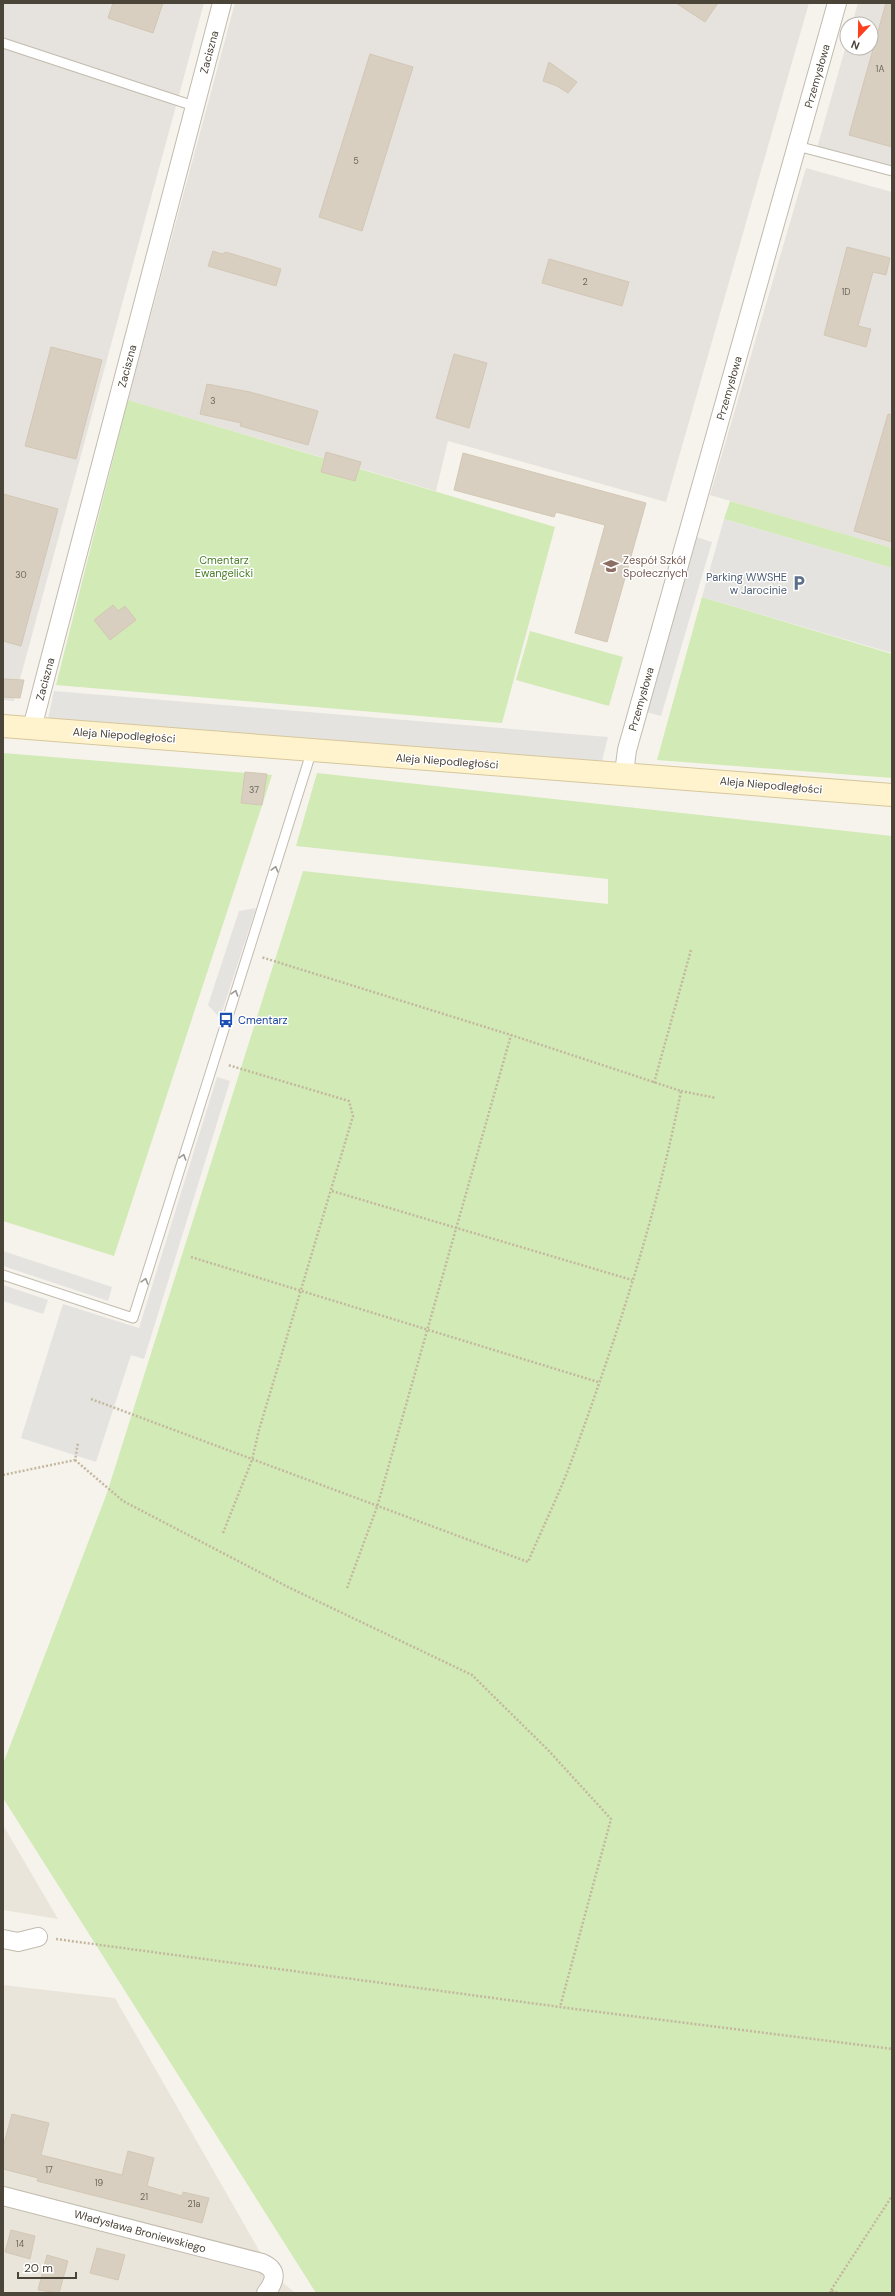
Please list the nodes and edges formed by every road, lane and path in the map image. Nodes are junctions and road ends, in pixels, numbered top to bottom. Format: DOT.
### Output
graph roads {
  1 [pos="222,3"];
  2 [pos="838,3"];
  3 [pos="3,43"];
  4 [pos="194,106"];
  5 [pos="797,146"];
  6 [pos="892,171"];
  7 [pos="3,726"];
  8 [pos="32,728"];
  9 [pos="312,750"];
  10 [pos="624,773"];
  11 [pos="892,795"];
  12 [pos="691,950"];
  13 [pos="248,953"];
  14 [pos="511,1035"];
  15 [pos="213,1060"];
  16 [pos="654,1083"];
  17 [pos="681,1092"];
  18 [pos="716,1098"];
  19 [pos="331,1191"];
  20 [pos="456,1228"];
  21 [pos="191,1257"];
  22 [pos="3,1276"];
  23 [pos="632,1280"];
  24 [pos="301,1290"];
  25 [pos="428,1329"];
  26 [pos="598,1382"];
  27 [pos="91,1399"];
  28 [pos="78,1443"];
  29 [pos="75,1460"];
  30 [pos="252,1460"];
  31 [pos="3,1475"];
  32 [pos="377,1507"];
  33 [pos="223,1533"];
  34 [pos="347,1588"];
  35 [pos="38,1937"];
  36 [pos="3,1939"];
  37 [pos="560,2007"];
  38 [pos="892,2048"];
  39 [pos="3,2196"];
  40 [pos="892,2196"];
  41 [pos="830,2292"];
  42 [pos="266,2293"];
  43 [pos="838,2293"];
  1 -- 4 [label="street, Zaciszna"];
  2 -- 5 [label="street, Przemysłowa"];
  3 -- 4 [label="lane"];
  4 -- 8 [label="street, Zaciszna"];
  5 -- 6 [label="lane"];
  5 -- 10 [label="street, Przemysłowa"];
  7 -- 8 [label="main road, Aleja Niepodległości"];
  8 -- 9 [label="main road, Aleja Niepodległości"];
  9 -- 10 [label="main road, Aleja Niepodległości"];
  13 -- 9 [label="lane, one-way"];
  10 -- 11 [label="main road, Aleja Niepodległości"];
  12 -- 16 [label="path"];
  13 -- 14 [label="path"];
  15 -- 13 [label="lane, one-way"];
  14 -- 16 [label="path"];
  14 -- 20 [label="path"];
  15 -- 19 [label="path"];
  22 -- 15 [label="lane, one-way"];
  16 -- 17 [label="path"];
  17 -- 18 [label="path"];
  17 -- 23 [label="path"];
  19 -- 20 [label="path"];
  19 -- 24 [label="path"];
  20 -- 23 [label="path"];
  20 -- 25 [label="path"];
  21 -- 24 [label="path"];
  23 -- 26 [label="path"];
  24 -- 25 [label="path"];
  24 -- 30 [label="path"];
  25 -- 26 [label="path"];
  25 -- 32 [label="path"];
  26 -- 32 [label="path"];
  27 -- 30 [label="path"];
  28 -- 29 [label="path"];
  29 -- 31 [label="path"];
  29 -- 37 [label="path"];
  30 -- 32 [label="path"];
  30 -- 33 [label="path"];
  32 -- 34 [label="path"];
  35 -- 36 [label="street"];
  35 -- 37 [label="path"];
  37 -- 38 [label="path"];
  39 -- 42 [label="street, Władysława Broniewskiego"];
  40 -- 41 [label="path"];
  41 -- 43 [label="path"];
}
